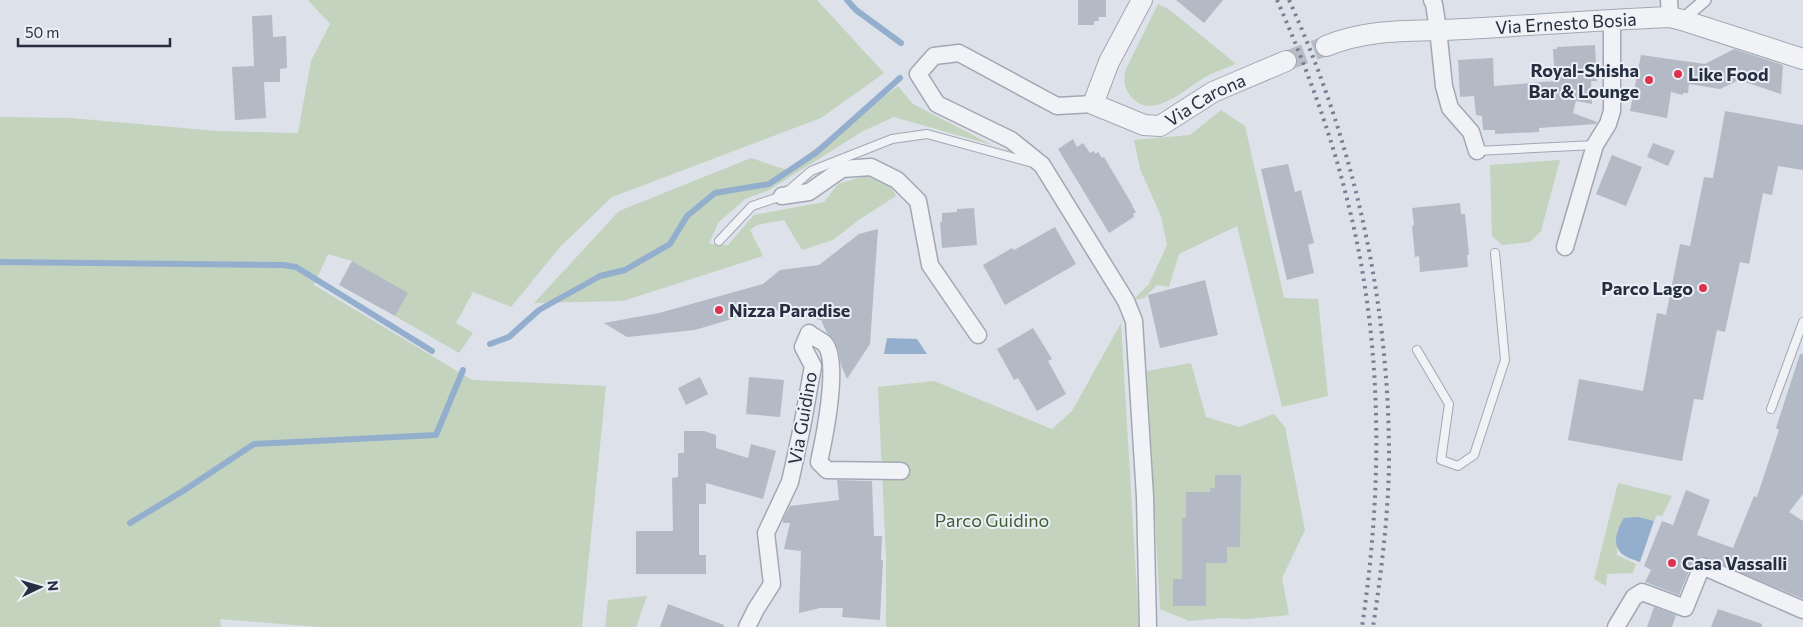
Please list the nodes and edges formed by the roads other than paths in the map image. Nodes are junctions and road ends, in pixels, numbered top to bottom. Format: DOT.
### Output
graph roads {
  1 [pos="1142,0"];
  2 [pos="1432,0"];
  3 [pos="1705,0"];
  4 [pos="1674,12"];
  5 [pos="1612,20"];
  6 [pos="1438,29"];
  7 [pos="1326,46"];
  8 [pos="1803,59"];
  9 [pos="1286,61"];
  10 [pos="1093,104"];
  11 [pos="1596,146"];
  12 [pos="1477,151"];
  13 [pos="1042,165"];
  14 [pos="782,196"];
  15 [pos="719,241"];
  16 [pos="1565,247"];
  17 [pos="1495,253"];
  18 [pos="1803,322"];
  19 [pos="978,335"];
  20 [pos="1417,350"];
  21 [pos="1771,408"];
  22 [pos="901,471"];
  23 [pos="1803,610"];
  24 [pos="747,627"];
  25 [pos="1148,627"];
  26 [pos="1616,627"];
  1 -- 10 [label="street"];
  2 -- 6 [label="street"];
  3 -- 4 [label="street"];
  4 -- 5 [label="street, Via Ernesto Bosia"];
  4 -- 8 [label="street, Via Ernesto Bosia"];
  5 -- 6 [label="street, Via Ernesto Bosia"];
  5 -- 11 [label="street"];
  6 -- 7 [label="street, Via Ernesto Bosia"];
  6 -- 12 [label="street"];
  9 -- 10 [label="street, Via Carona"];
  10 -- 13 [label="street"];
  11 -- 12 [label="lane"];
  11 -- 16 [label="street"];
  13 -- 14 [label="lane"];
  13 -- 25 [label="street"];
  14 -- 15 [label="lane"];
  14 -- 19 [label="street"];
  17 -- 20 [label="lane"];
  18 -- 21 [label="lane"];
  22 -- 24 [label="street, Via Guidino"];
  23 -- 26 [label="street"];
}
